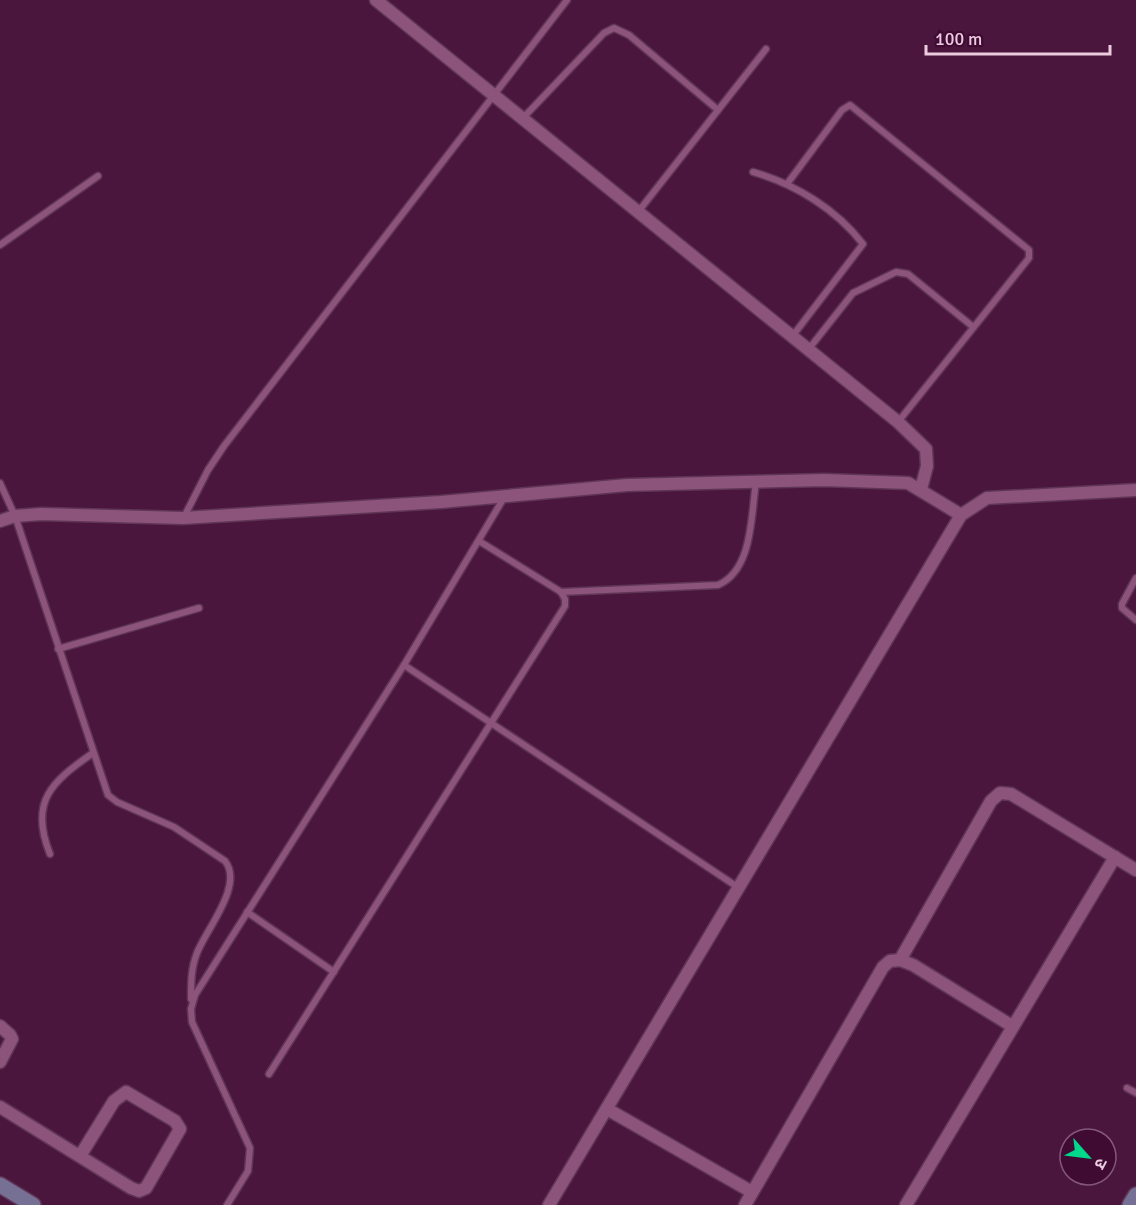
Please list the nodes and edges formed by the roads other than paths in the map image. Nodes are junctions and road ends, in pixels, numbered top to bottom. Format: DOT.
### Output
graph roads {
  1 [pos="376,0"];
  2 [pos="567,0"];
  3 [pos="766,49"];
  4 [pos="494,94"];
  5 [pos="718,111"];
  6 [pos="523,118"];
  7 [pos="753,172"];
  8 [pos="98,176"];
  9 [pos="787,184"];
  10 [pos="638,212"];
  11 [pos="0,246"];
  12 [pos="972,326"];
  13 [pos="791,338"];
  14 [pos="807,350"];
  15 [pos="898,422"];
  16 [pos="756,481"];
  17 [pos="0,483"];
  18 [pos="921,489"];
  19 [pos="1136,490"];
  20 [pos="506,496"];
  21 [pos="961,515"];
  22 [pos="15,516"];
  23 [pos="183,518"];
  24 [pos="0,521"];
  25 [pos="479,541"];
  26 [pos="1136,578"];
  27 [pos="561,592"];
  28 [pos="200,608"];
  29 [pos="1136,620"];
  30 [pos="58,649"];
  31 [pos="404,665"];
  32 [pos="492,724"];
  33 [pos="93,753"];
  34 [pos="50,854"];
  35 [pos="1115,857"];
  36 [pos="1136,870"];
  37 [pos="739,888"];
  38 [pos="247,912"];
  39 [pos="900,960"];
  40 [pos="334,972"];
  41 [pos="191,1009"];
  42 [pos="0,1026"];
  43 [pos="1012,1026"];
  44 [pos="0,1062"];
  45 [pos="269,1074"];
  46 [pos="1127,1088"];
  47 [pos="1136,1093"];
  48 [pos="0,1107"];
  49 [pos="607,1109"];
  50 [pos="80,1155"];
  51 [pos="0,1185"];
  52 [pos="752,1192"];
  53 [pos="1136,1195"];
  54 [pos="33,1205"];
  55 [pos="227,1205"];
  56 [pos="549,1205"];
  57 [pos="745,1205"];
  58 [pos="906,1205"];
  59 [pos="1130,1205"];
  1 -- 4 [label="street"];
  2 -- 4 [label="lane"];
  3 -- 5 [label="lane"];
  4 -- 6 [label="street"];
  4 -- 23 [label="lane"];
  5 -- 6 [label="lane"];
  5 -- 10 [label="lane"];
  6 -- 10 [label="street"];
  7 -- 9 [label="lane"];
  8 -- 11 [label="lane"];
  9 -- 12 [label="lane"];
  9 -- 13 [label="lane"];
  10 -- 13 [label="street"];
  12 -- 14 [label="lane"];
  12 -- 15 [label="lane"];
  13 -- 14 [label="street"];
  14 -- 15 [label="street"];
  15 -- 18 [label="street"];
  16 -- 18 [label="street"];
  16 -- 20 [label="street"];
  16 -- 27 [label="lane"];
  17 -- 22 [label="lane"];
  18 -- 21 [label="street"];
  19 -- 21 [label="street"];
  20 -- 23 [label="street"];
  20 -- 25 [label="lane"];
  21 -- 37 [label="street"];
  22 -- 23 [label="street"];
  22 -- 24 [label="street"];
  22 -- 30 [label="lane"];
  25 -- 27 [label="lane"];
  25 -- 31 [label="lane"];
  26 -- 29 [label="lane"];
  27 -- 32 [label="lane"];
  28 -- 30 [label="lane"];
  30 -- 33 [label="lane"];
  31 -- 32 [label="lane"];
  31 -- 38 [label="lane"];
  32 -- 37 [label="lane"];
  32 -- 40 [label="lane"];
  33 -- 34 [label="lane"];
  33 -- 41 [label="lane"];
  35 -- 36 [label="street"];
  35 -- 39 [label="street"];
  35 -- 43 [label="street"];
  37 -- 49 [label="street"];
  38 -- 40 [label="lane"];
  38 -- 41 [label="lane"];
  39 -- 43 [label="street"];
  39 -- 52 [label="street"];
  40 -- 45 [label="lane"];
  41 -- 55 [label="lane"];
  42 -- 44 [label="street"];
  43 -- 58 [label="street"];
  46 -- 47 [label="lane"];
  48 -- 50 [label="street"];
  49 -- 52 [label="street"];
  49 -- 56 [label="street"];
  50 -- 50 [label="street"];
  51 -- 54 [label="street"];
  52 -- 57 [label="street"];
  53 -- 59 [label="street"];
}
